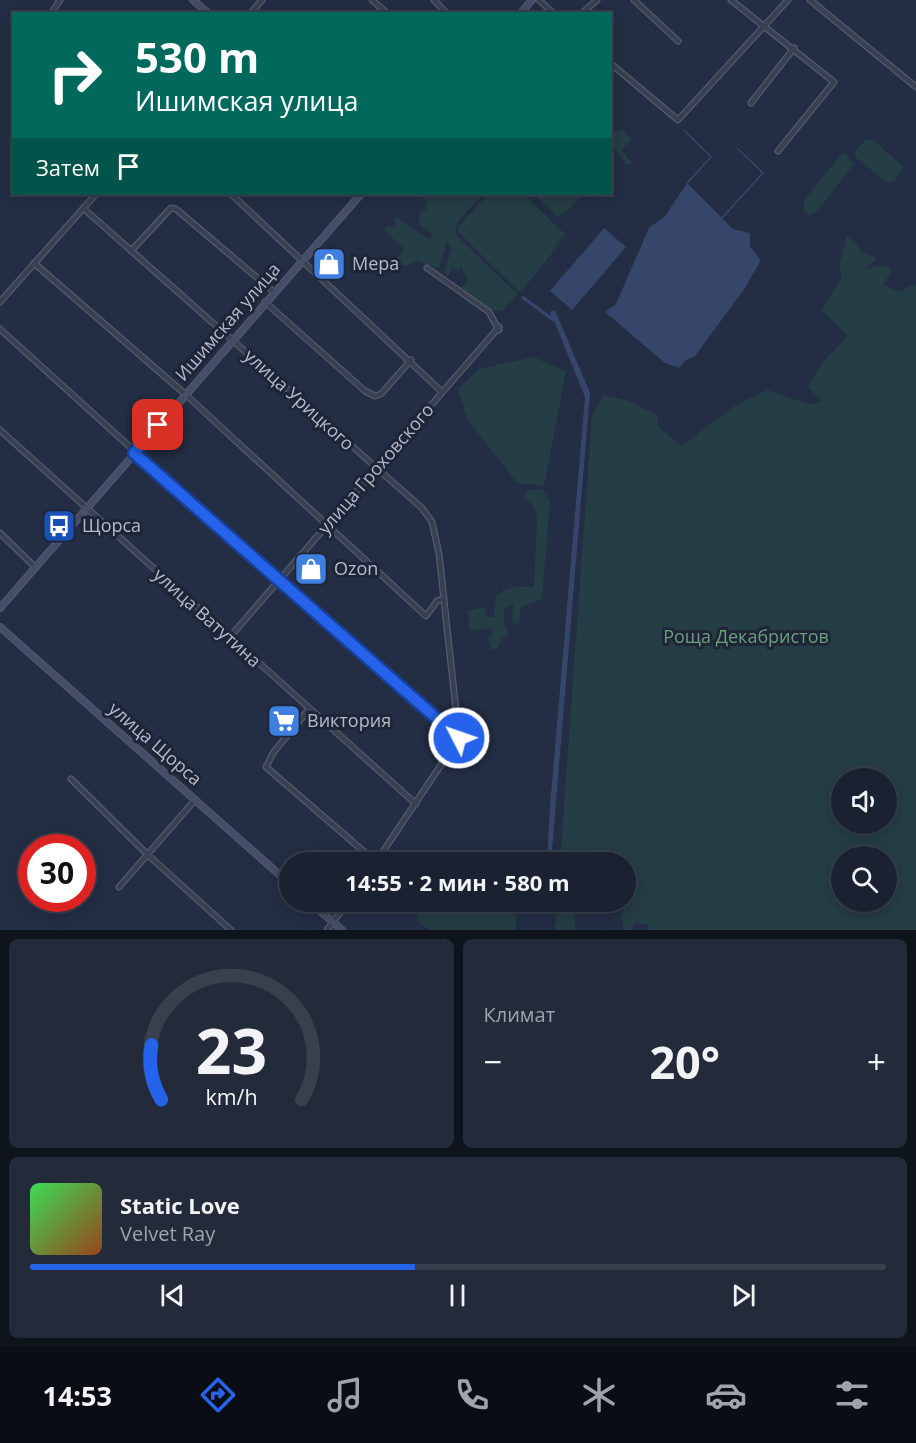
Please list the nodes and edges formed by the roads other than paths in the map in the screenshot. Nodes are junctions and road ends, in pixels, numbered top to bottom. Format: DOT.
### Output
graph roads {
  1 [pos="193,0"];
  2 [pos="262,0"];
  3 [pos="372,0"];
  4 [pos="434,0"];
  5 [pos="532,0"];
  6 [pos="539,0"];
  7 [pos="597,0"];
  8 [pos="634,0"];
  9 [pos="731,0"];
  10 [pos="788,0"];
  11 [pos="810,0"];
  12 [pos="207,12"];
  13 [pos="252,12"];
  14 [pos="386,12"];
  15 [pos="445,12"];
  16 [pos="522,12"];
  17 [pos="552,12"];
  18 [pos="583,12"];
  19 [pos="763,26"];
  20 [pos="678,41"];
  21 [pos="794,48"];
  22 [pos="612,65"];
  23 [pos="916,87"];
  24 [pos="751,103"];
  25 [pos="778,151"];
  26 [pos="95,195"];
  27 [pos="232,195"];
  28 [pos="360,195"];
  29 [pos="83,208"];
  30 [pos="131,251"];
  31 [pos="303,260"];
  32 [pos="34,263"];
  33 [pos="427,268"];
  34 [pos="274,292"];
  35 [pos="0,302"];
  36 [pos="265,302"];
  37 [pos="0,328"];
  38 [pos="231,340"];
  39 [pos="411,360"];
  40 [pos="442,392"];
  41 [pos="185,394"];
  42 [pos="0,430"];
  43 [pos="134,453"];
  44 [pos="375,468"];
  45 [pos="85,509"];
  46 [pos="327,525"];
  47 [pos="0,533"];
  48 [pos="35,567"];
  49 [pos="279,582"];
  50 [pos="444,598"];
  51 [pos="0,608"];
  52 [pos="0,627"];
  53 [pos="229,638"];
  54 [pos="309,709"];
  55 [pos="459,738"];
  56 [pos="71,779"];
  57 [pos="195,800"];
  58 [pos="417,804"];
  59 [pos="364,852"];
  60 [pos="383,852"];
  61 [pos="148,855"];
  62 [pos="279,874"];
  63 [pos="119,887"];
  64 [pos="322,912"];
  65 [pos="340,912"];
  66 [pos="333,922"];
  67 [pos="231,930"];
  68 [pos="327,930"];
  69 [pos="342,930"];
  1 -- 12 [label="main road"];
  2 -- 13 [label="street"];
  3 -- 14 [label="street"];
  4 -- 15 [label="street"];
  5 -- 16 [label="main road"];
  6 -- 17 [label="street"];
  7 -- 18 [label="street"];
  8 -- 20 [label="street"];
  9 -- 19 [label="street"];
  10 -- 19 [label="street"];
  11 -- 23 [label="street"];
  19 -- 21 [label="street"];
  19 -- 22 [label="street"];
  21 -- 24 [label="street"];
  21 -- 25 [label="street"];
  26 -- 29 [label="street"];
  27 -- 31 [label="street"];
  28 -- 31 [label="main road, Ишимская улица"];
  29 -- 30 [label="street, улица Урицкого"];
  29 -- 32 [label="street"];
  30 -- 34 [label="street"];
  30 -- 38 [label="street, улица Урицкого"];
  31 -- 34 [label="main road, Ишимская улица"];
  31 -- 39 [label="street"];
  32 -- 35 [label="street"];
  32 -- 41 [label="street"];
  33 -- 40 [label="street, улица Гроховского"];
  34 -- 36 [label="main road, Ишимская улица"];
  36 -- 38 [label="main road, Ишимская улица"];
  36 -- 39 [label="street"];
  37 -- 43 [label="street"];
  38 -- 41 [label="main road, Ишимская улица"];
  38 -- 44 [label="street, улица Урицкого"];
  39 -- 40 [label="street"];
  40 -- 44 [label="street, улица Гроховского"];
  41 -- 43 [label="main road, Ишимская улица"];
  41 -- 46 [label="street"];
  42 -- 45 [label="street, улица Ватутина"];
  43 -- 45 [label="main road, Ишимская улица"];
  43 -- 49 [label="street"];
  44 -- 46 [label="street, улица Гроховского"];
  44 -- 50 [label="street, улица Урицкого"];
  45 -- 48 [label="main road, Ишимская улица"];
  45 -- 53 [label="street, улица Ватутина"];
  46 -- 49 [label="street, улица Гроховского"];
  46 -- 50 [label="street"];
  47 -- 48 [label="street"];
  48 -- 51 [label="main road, Ишимская улица"];
  49 -- 53 [label="street, улица Гроховского"];
  49 -- 55 [label="street"];
  50 -- 55 [label="street"];
  52 -- 57 [label="main road, улица Щорса"];
  53 -- 54 [label="street, улица Ватутина"];
  54 -- 58 [label="street, улица Ватутина"];
  54 -- 59 [label="street"];
  55 -- 58 [label="street"];
  56 -- 61 [label="street"];
  57 -- 61 [label="street"];
  57 -- 62 [label="main road, улица Щорса"];
  58 -- 60 [label="street"];
  61 -- 63 [label="street"];
  61 -- 67 [label="street"];
  64 -- 66 [label="main road"];
  65 -- 66 [label="street"];
  66 -- 68 [label="street"];
  66 -- 69 [label="main road"];
}
